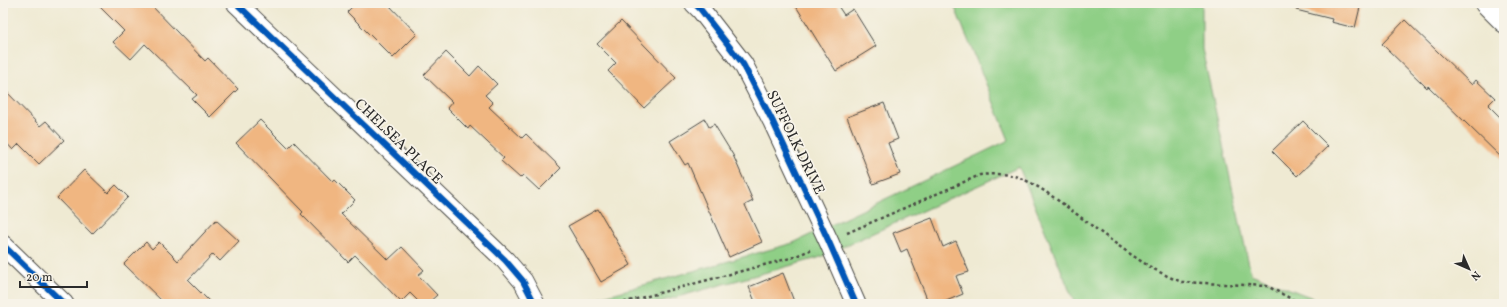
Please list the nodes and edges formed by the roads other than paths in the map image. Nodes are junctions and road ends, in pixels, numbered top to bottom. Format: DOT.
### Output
graph roads {
  1 [pos="236,3"];
  2 [pos="694,3"];
  3 [pos="1484,3"];
  4 [pos="1504,23"];
  5 [pos="3,245"];
  6 [pos="64,304"];
  7 [pos="535,304"];
  8 [pos="856,304"];
  1 -- 7 [label="street, CHELSEA PLACE"];
  2 -- 8 [label="street, SUFFOLK DRIVE"];
  3 -- 4 [label="street"];
  5 -- 6 [label="street"];
}
